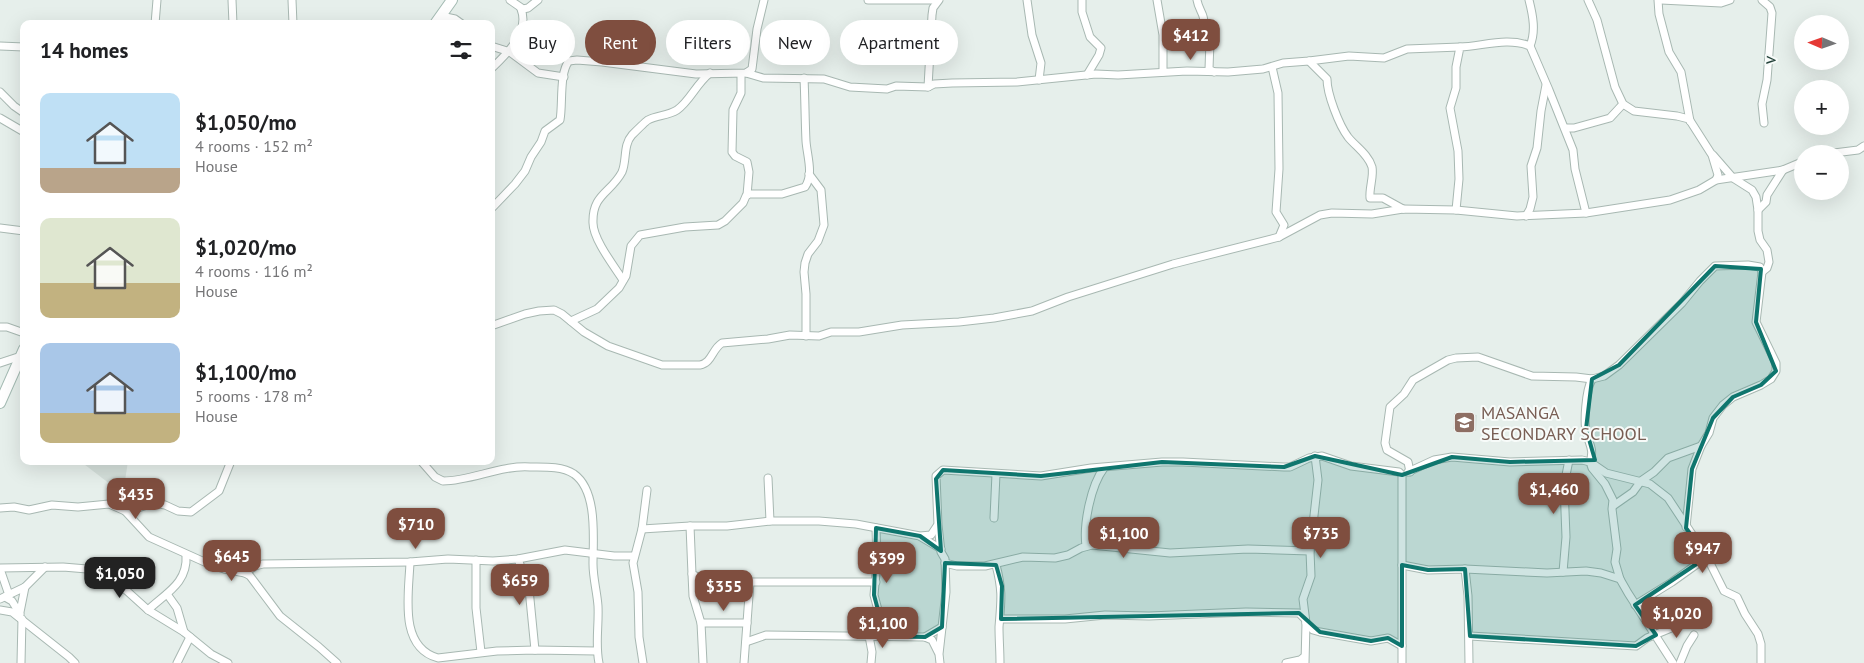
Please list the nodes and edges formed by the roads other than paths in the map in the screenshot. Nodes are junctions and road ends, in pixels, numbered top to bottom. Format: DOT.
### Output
graph roads {
  1 [pos="156,0"];
  2 [pos="232,0"];
  3 [pos="292,0"];
  4 [pos="452,0"];
  5 [pos="510,0"];
  6 [pos="538,0"];
  7 [pos="764,0"];
  8 [pos="868,0"];
  9 [pos="938,0"];
  10 [pos="1027,0"];
  11 [pos="1082,0"];
  12 [pos="1157,0"];
  13 [pos="1197,0"];
  14 [pos="1529,0"];
  15 [pos="1588,0"];
  16 [pos="1659,0"];
  17 [pos="1730,0"];
  18 [pos="1762,0"];
  19 [pos="521,9"];
  20 [pos="156,20"];
  21 [pos="233,20"];
  22 [pos="293,20"];
  23 [pos="438,20"];
  24 [pos="457,20"];
  25 [pos="0,46"];
  26 [pos="1530,46"];
  27 [pos="20,47"];
  28 [pos="495,47"];
  29 [pos="1460,48"];
  30 [pos="508,52"];
  31 [pos="1326,58"];
  32 [pos="1309,61"];
  33 [pos="495,65"];
  34 [pos="1272,67"];
  35 [pos="1163,72"];
  36 [pos="1214,72"];
  37 [pos="1321,72"];
  38 [pos="711,73"];
  39 [pos="744,74"];
  40 [pos="1087,75"];
  41 [pos="564,77"];
  42 [pos="804,78"];
  43 [pos="1039,80"];
  44 [pos="1546,83"];
  45 [pos="928,87"];
  46 [pos="0,92"];
  47 [pos="1623,104"];
  48 [pos="20,110"];
  49 [pos="0,118"];
  50 [pos="1690,121"];
  51 [pos="1764,122"];
  52 [pos="1565,128"];
  53 [pos="20,130"];
  54 [pos="1864,146"];
  55 [pos="1849,151"];
  56 [pos="1712,154"];
  57 [pos="1794,165"];
  58 [pos="1783,170"];
  59 [pos="809,174"];
  60 [pos="1733,178"];
  61 [pos="1716,180"];
  62 [pos="747,195"];
  63 [pos="495,204"];
  64 [pos="1403,209"];
  65 [pos="1456,210"];
  66 [pos="1758,210"];
  67 [pos="1586,213"];
  68 [pos="1526,216"];
  69 [pos="0,228"];
  70 [pos="20,230"];
  71 [pos="1279,237"];
  72 [pos="1762,272"];
  73 [pos="623,280"];
  74 [pos="571,321"];
  75 [pos="495,325"];
  76 [pos="0,327"];
  77 [pos="20,332"];
  78 [pos="806,336"];
  79 [pos="20,354"];
  80 [pos="20,358"];
  81 [pos="0,363"];
  82 [pos="1582,378"];
  83 [pos="1592,379"];
  84 [pos="1588,390"];
  85 [pos="0,403"];
  86 [pos="1701,446"];
  87 [pos="1315,456"];
  88 [pos="1569,460"];
  89 [pos="1590,462"];
  90 [pos="229,465"];
  91 [pos="424,465"];
  92 [pos="1104,468"];
  93 [pos="1410,472"];
  94 [pos="1654,472"];
  95 [pos="996,474"];
  96 [pos="1402,474"];
  97 [pos="768,478"];
  98 [pos="1641,481"];
  99 [pos="1655,487"];
  100 [pos="647,490"];
  101 [pos="1613,506"];
  102 [pos="0,508"];
  103 [pos="125,511"];
  104 [pos="994,518"];
  105 [pos="770,521"];
  106 [pos="938,525"];
  107 [pos="690,526"];
  108 [pos="1686,527"];
  109 [pos="876,528"];
  110 [pos="642,529"];
  111 [pos="920,536"];
  112 [pos="1086,546"];
  113 [pos="941,549"];
  114 [pos="1310,551"];
  115 [pos="594,553"];
  116 [pos="186,555"];
  117 [pos="634,556"];
  118 [pos="1707,556"];
  119 [pos="518,559"];
  120 [pos="476,560"];
  121 [pos="410,562"];
  122 [pos="945,562"];
  123 [pos="996,565"];
  124 [pos="1402,565"];
  125 [pos="1,567"];
  126 [pos="45,567"];
  127 [pos="1465,570"];
  128 [pos="1564,572"];
  129 [pos="245,573"];
  130 [pos="692,574"];
  131 [pos="1620,580"];
  132 [pos="750,582"];
  133 [pos="876,582"];
  134 [pos="25,587"];
  135 [pos="167,594"];
  136 [pos="5,597"];
  137 [pos="1635,605"];
  138 [pos="0,610"];
  139 [pos="148,610"];
  140 [pos="20,617"];
  141 [pos="1001,619"];
  142 [pos="1306,621"];
  143 [pos="1688,621"];
  144 [pos="701,623"];
  145 [pos="746,623"];
  146 [pos="942,627"];
  147 [pos="187,634"];
  148 [pos="1656,635"];
  149 [pos="1694,635"];
  150 [pos="872,636"];
  151 [pos="1470,636"];
  152 [pos="925,637"];
  153 [pos="746,642"];
  154 [pos="1402,646"];
  155 [pos="535,650"];
  156 [pos="596,651"];
  157 [pos="481,652"];
  158 [pos="939,654"];
  159 [pos="1304,660"];
  160 [pos="440,661"];
  161 [pos="21,663"];
  162 [pos="75,663"];
  163 [pos="177,663"];
  164 [pos="228,663"];
  165 [pos="337,663"];
  166 [pos="599,663"];
  167 [pos="643,663"];
  168 [pos="703,663"];
  169 [pos="744,663"];
  170 [pos="871,663"];
  171 [pos="940,663"];
  172 [pos="1000,663"];
  173 [pos="1286,663"];
  174 [pos="1402,663"];
  175 [pos="1469,663"];
  176 [pos="1673,663"];
  177 [pos="1680,663"];
  178 [pos="1761,663"];
  1 -- 20 [label="street"];
  2 -- 21 [label="street"];
  3 -- 22 [label="street"];
  4 -- 23 [label="main road"];
  5 -- 19 [label="street"];
  6 -- 19 [label="street"];
  7 -- 39 [label="street"];
  8 -- 9 [label="street"];
  9 -- 45 [label="street"];
  10 -- 43 [label="street"];
  11 -- 40 [label="street"];
  12 -- 35 [label="street"];
  13 -- 36 [label="street"];
  14 -- 26 [label="street"];
  15 -- 47 [label="street"];
  16 -- 17 [label="street"];
  16 -- 50 [label="street"];
  18 -- 51 [label="street, v"];
  19 -- 30 [label="street"];
  23 -- 24 [label="street"];
  25 -- 27 [label="street"];
  26 -- 29 [label="street"];
  26 -- 44 [label="street"];
  28 -- 30 [label="street"];
  29 -- 31 [label="street"];
  29 -- 65 [label="street"];
  30 -- 33 [label="street"];
  30 -- 41 [label="street"];
  31 -- 32 [label="street"];
  31 -- 37 [label="street"];
  32 -- 34 [label="street"];
  32 -- 37 [label="street"];
  34 -- 36 [label="street"];
  34 -- 71 [label="street"];
  35 -- 36 [label="street"];
  35 -- 40 [label="street"];
  37 -- 64 [label="street"];
  38 -- 39 [label="street"];
  38 -- 41 [label="street"];
  38 -- 73 [label="street"];
  39 -- 42 [label="street"];
  39 -- 62 [label="street"];
  40 -- 43 [label="street"];
  41 -- 63 [label="street"];
  42 -- 45 [label="street"];
  42 -- 59 [label="street"];
  43 -- 45 [label="street"];
  44 -- 52 [label="street"];
  44 -- 68 [label="street"];
  46 -- 48 [label="street"];
  47 -- 50 [label="street"];
  47 -- 52 [label="street"];
  49 -- 53 [label="street"];
  50 -- 56 [label="street"];
  52 -- 67 [label="street"];
  54 -- 55 [label="street"];
  56 -- 60 [label="street"];
  56 -- 61 [label="street"];
  57 -- 58 [label="street"];
  58 -- 60 [label="street"];
  58 -- 66 [label="street"];
  59 -- 62 [label="street"];
  59 -- 78 [label="street"];
  60 -- 61 [label="street"];
  60 -- 66 [label="street"];
  61 -- 67 [label="street"];
  62 -- 73 [label="street"];
  64 -- 65 [label="street"];
  64 -- 71 [label="street"];
  65 -- 68 [label="street"];
  66 -- 72 [label="street"];
  67 -- 68 [label="street"];
  69 -- 70 [label="street"];
  71 -- 78 [label="street"];
  72 -- 83 [label="street"];
  72 -- 86 [label="street"];
  73 -- 74 [label="street"];
  74 -- 75 [label="street"];
  74 -- 78 [label="street"];
  76 -- 77 [label="street"];
  79 -- 81 [label="street"];
  80 -- 85 [label="main road"];
  82 -- 83 [label="street"];
  82 -- 84 [label="street"];
  82 -- 93 [label="street"];
  83 -- 84 [label="street"];
  84 -- 89 [label="street"];
  86 -- 94 [label="street"];
  86 -- 108 [label="street"];
  87 -- 92 [label="street"];
  87 -- 96 [label="street"];
  87 -- 114 [label="street"];
  88 -- 89 [label="street"];
  88 -- 93 [label="street"];
  88 -- 128 [label="street"];
  89 -- 98 [label="street"];
  89 -- 101 [label="street"];
  90 -- 103 [label="street"];
  91 -- 115 [label="street"];
  92 -- 95 [label="street"];
  92 -- 112 [label="street"];
  93 -- 96 [label="street"];
  94 -- 98 [label="street"];
  94 -- 99 [label="street"];
  95 -- 104 [label="street"];
  95 -- 106 [label="street"];
  96 -- 124 [label="street"];
  97 -- 105 [label="street"];
  98 -- 99 [label="street"];
  98 -- 101 [label="street"];
  99 -- 108 [label="street"];
  100 -- 110 [label="street"];
  101 -- 131 [label="street"];
  102 -- 103 [label="street"];
  103 -- 116 [label="street"];
  105 -- 107 [label="street"];
  105 -- 109 [label="street"];
  106 -- 111 [label="street"];
  106 -- 113 [label="street"];
  107 -- 110 [label="street"];
  107 -- 130 [label="street"];
  108 -- 118 [label="street"];
  109 -- 111 [label="street"];
  109 -- 133 [label="street"];
  110 -- 117 [label="street"];
  111 -- 113 [label="street"];
  112 -- 114 [label="street"];
  112 -- 123 [label="street"];
  113 -- 122 [label="street"];
  114 -- 142 [label="street"];
  115 -- 117 [label="street"];
  115 -- 119 [label="street"];
  115 -- 156 [label="street"];
  116 -- 129 [label="street"];
  116 -- 135 [label="street"];
  117 -- 167 [label="street"];
  118 -- 137 [label="street"];
  118 -- 178 [label="street"];
  119 -- 120 [label="street"];
  119 -- 155 [label="street"];
  120 -- 121 [label="street"];
  120 -- 157 [label="street"];
  121 -- 129 [label="street"];
  121 -- 160 [label="street"];
  122 -- 123 [label="street"];
  122 -- 146 [label="street"];
  123 -- 141 [label="street"];
  124 -- 127 [label="street"];
  124 -- 154 [label="street"];
  125 -- 126 [label="street"];
  125 -- 136 [label="street"];
  126 -- 134 [label="street"];
  126 -- 139 [label="street"];
  127 -- 128 [label="street"];
  127 -- 151 [label="street"];
  128 -- 131 [label="street"];
  129 -- 165 [label="street"];
  130 -- 132 [label="street"];
  130 -- 144 [label="street"];
  131 -- 137 [label="street"];
  132 -- 133 [label="street"];
  132 -- 145 [label="street"];
  133 -- 150 [label="street"];
  134 -- 136 [label="street"];
  134 -- 140 [label="street"];
  135 -- 139 [label="street"];
  135 -- 147 [label="street"];
  136 -- 140 [label="street"];
  137 -- 148 [label="street"];
  138 -- 140 [label="street"];
  139 -- 147 [label="street"];
  140 -- 161 [label="street"];
  140 -- 162 [label="street"];
  141 -- 142 [label="street"];
  141 -- 172 [label="street"];
  142 -- 154 [label="street"];
  142 -- 159 [label="street"];
  143 -- 148 [label="street"];
  144 -- 145 [label="street"];
  144 -- 168 [label="street"];
  145 -- 153 [label="street"];
  146 -- 152 [label="street"];
  146 -- 158 [label="street"];
  147 -- 163 [label="street"];
  147 -- 164 [label="street"];
  148 -- 151 [label="street"];
  148 -- 176 [label="street"];
  149 -- 177 [label="street"];
  150 -- 152 [label="street"];
  150 -- 153 [label="street"];
  150 -- 170 [label="street"];
  151 -- 175 [label="street"];
  152 -- 158 [label="street"];
  153 -- 169 [label="street"];
  154 -- 174 [label="street"];
  155 -- 156 [label="street"];
  155 -- 157 [label="street"];
  156 -- 166 [label="street"];
  157 -- 160 [label="street"];
  158 -- 171 [label="street"];
  159 -- 173 [label="street"];
}
